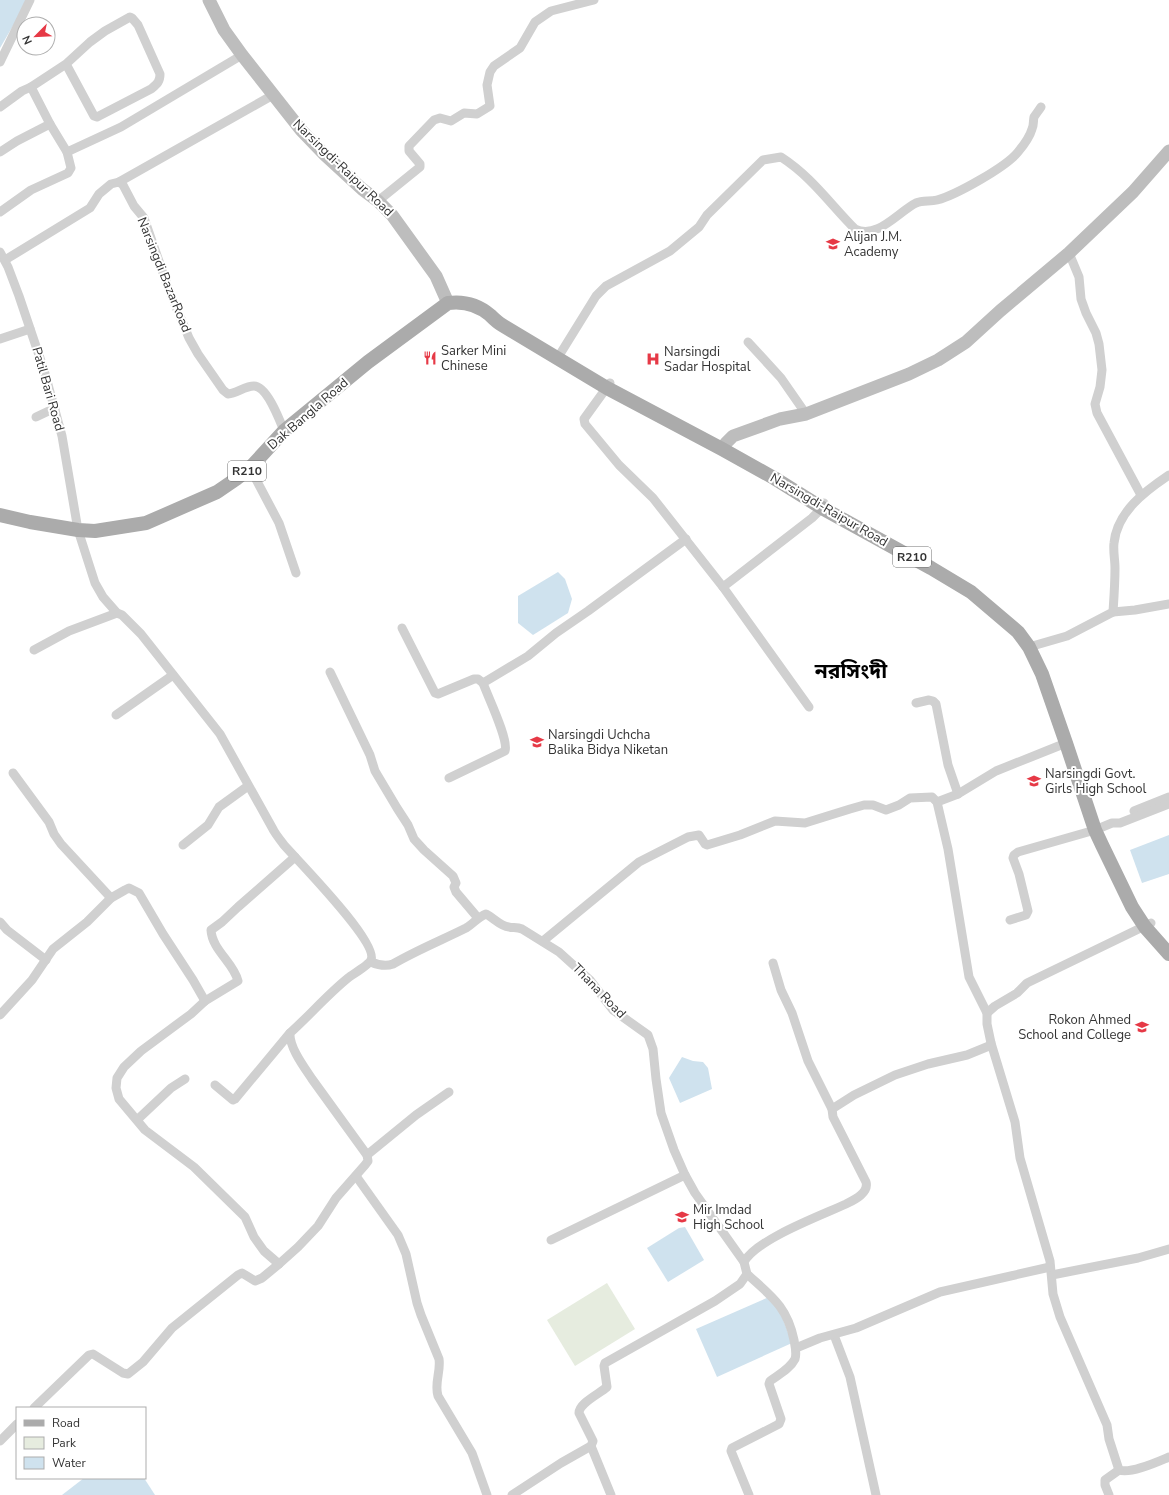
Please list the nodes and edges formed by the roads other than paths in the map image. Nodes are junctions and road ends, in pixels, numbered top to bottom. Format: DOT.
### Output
graph roads {
  1 [pos="30,0"];
  2 [pos="209,0"];
  3 [pos="594,0"];
  4 [pos="242,55"];
  5 [pos="0,62"];
  6 [pos="66,64"];
  7 [pos="31,87"];
  8 [pos="273,95"];
  9 [pos="0,107"];
  10 [pos="1041,107"];
  11 [pos="50,124"];
  12 [pos="1169,151"];
  13 [pos="0,152"];
  14 [pos="67,152"];
  15 [pos="119,182"];
  16 [pos="378,201"];
  17 [pos="0,212"];
  18 [pos="1070,253"];
  19 [pos="3,263"];
  20 [pos="448,303"];
  21 [pos="30,328"];
  22 [pos="0,339"];
  23 [pos="748,342"];
  24 [pos="559,356"];
  25 [pos="609,385"];
  26 [pos="54,408"];
  27 [pos="806,414"];
  28 [pos="36,417"];
  29 [pos="284,431"];
  30 [pos="724,446"];
  31 [pos="250,468"];
  32 [pos="1169,476"];
  33 [pos="1141,495"];
  34 [pos="823,505"];
  35 [pos="0,515"];
  36 [pos="78,530"];
  37 [pos="686,539"];
  38 [pos="296,574"];
  39 [pos="723,587"];
  40 [pos="1169,604"];
  41 [pos="1113,612"];
  42 [pos="117,613"];
  43 [pos="402,628"];
  44 [pos="1033,646"];
  45 [pos="34,650"];
  46 [pos="330,672"];
  47 [pos="173,675"];
  48 [pos="483,683"];
  49 [pos="916,703"];
  50 [pos="809,706"];
  51 [pos="116,715"];
  52 [pos="1066,742"];
  53 [pos="13,773"];
  54 [pos="449,778"];
  55 [pos="248,786"];
  56 [pos="958,794"];
  57 [pos="1169,797"];
  58 [pos="937,802"];
  59 [pos="1169,804"];
  60 [pos="1103,826"];
  61 [pos="183,845"];
  62 [pos="296,857"];
  63 [pos="111,898"];
  64 [pos="478,918"];
  65 [pos="1010,920"];
  66 [pos="0,922"];
  67 [pos="1148,925"];
  68 [pos="543,942"];
  69 [pos="1169,944"];
  70 [pos="1169,954"];
  71 [pos="46,960"];
  72 [pos="370,962"];
  73 [pos="773,963"];
  74 [pos="205,1001"];
  75 [pos="987,1013"];
  76 [pos="0,1015"];
  77 [pos="290,1033"];
  78 [pos="991,1043"];
  79 [pos="185,1079"];
  80 [pos="215,1085"];
  81 [pos="449,1092"];
  82 [pos="832,1109"];
  83 [pos="137,1120"];
  84 [pos="367,1155"];
  85 [pos="685,1175"];
  86 [pos="356,1176"];
  87 [pos="551,1240"];
  88 [pos="1169,1249"];
  89 [pos="744,1262"];
  90 [pos="279,1264"];
  91 [pos="1051,1271"];
  92 [pos="747,1274"];
  93 [pos="834,1334"];
  94 [pos="796,1348"];
  95 [pos="35,1407"];
  96 [pos="16,1425"];
  97 [pos="0,1441"];
  98 [pos="591,1446"];
  99 [pos="1169,1457"];
  100 [pos="1119,1470"];
  101 [pos="487,1495"];
  102 [pos="512,1495"];
  103 [pos="611,1495"];
  104 [pos="749,1495"];
  105 [pos="876,1495"];
  106 [pos="1110,1495"];
  1 -- 5 [label="street"];
  2 -- 4 [label="street, Narsingdi-Raipur Road"];
  3 -- 16 [label="street"];
  4 -- 8 [label="street, Narsingdi-Raipur Road"];
  4 -- 14 [label="street"];
  6 -- 6 [label="street"];
  6 -- 7 [label="street"];
  7 -- 9 [label="street"];
  7 -- 11 [label="street"];
  8 -- 15 [label="street"];
  8 -- 16 [label="street, Narsingdi-Raipur Road"];
  10 -- 24 [label="street"];
  11 -- 13 [label="street"];
  11 -- 14 [label="street"];
  12 -- 18 [label="street"];
  14 -- 17 [label="street"];
  15 -- 19 [label="street"];
  15 -- 29 [label="street, Narsingdi BazarRoad"];
  16 -- 20 [label="street, Narsingdi-Raipur Road"];
  18 -- 27 [label="street"];
  18 -- 33 [label="street"];
  19 -- 21 [label="street, Patil Bari Road"];
  20 -- 24 [label="main road, Narsingdi-Raipur Road / R210"];
  20 -- 29 [label="main road, Dak Bangla Road / R210"];
  21 -- 22 [label="street"];
  21 -- 26 [label="street, Patil Bari Road"];
  23 -- 27 [label="street"];
  24 -- 25 [label="main road, Narsingdi-Raipur Road / R210"];
  25 -- 30 [label="main road, Narsingdi-Raipur Road / R210"];
  25 -- 37 [label="street"];
  26 -- 28 [label="street"];
  26 -- 36 [label="street, Patil Bari Road"];
  27 -- 30 [label="street"];
  29 -- 31 [label="main road, Dak Bangla Road / R210"];
  30 -- 34 [label="main road, Narsingdi-Raipur Road / R210"];
  31 -- 36 [label="main road, Dak Bangla Road / R210"];
  31 -- 38 [label="street"];
  32 -- 33 [label="street"];
  33 -- 41 [label="street"];
  34 -- 39 [label="street"];
  34 -- 44 [label="main road, Narsingdi-Raipur Road / R210"];
  35 -- 36 [label="main road, Dak Bangla Road / R210"];
  36 -- 42 [label="street, Patil Bari Road"];
  37 -- 39 [label="street"];
  37 -- 48 [label="street"];
  39 -- 50 [label="street"];
  40 -- 41 [label="street"];
  41 -- 44 [label="street"];
  42 -- 45 [label="street"];
  42 -- 47 [label="street, Patil Bari Road"];
  43 -- 48 [label="street"];
  44 -- 52 [label="main road, Narsingdi-Raipur Road / R210"];
  44 -- 60 [label="main road, Narsingdi-Raipur Road / R210"];
  46 -- 64 [label="street"];
  47 -- 51 [label="street"];
  47 -- 55 [label="street, Patil Bari Road"];
  48 -- 54 [label="street"];
  49 -- 56 [label="street"];
  52 -- 56 [label="street"];
  52 -- 60 [label="main road, Narsingdi-Raipur Road / R210"];
  53 -- 63 [label="street"];
  55 -- 61 [label="street"];
  55 -- 62 [label="street, Patil Bari Road"];
  56 -- 58 [label="street"];
  57 -- 60 [label="street"];
  58 -- 68 [label="street"];
  58 -- 75 [label="street"];
  59 -- 60 [label="street"];
  60 -- 65 [label="street"];
  60 -- 67 [label="main road, Narsingdi-Raipur Road / R210"];
  62 -- 72 [label="street, Patil Bari Road"];
  62 -- 74 [label="street"];
  63 -- 71 [label="street"];
  63 -- 74 [label="street"];
  64 -- 68 [label="street, Thana Road"];
  64 -- 72 [label="street"];
  66 -- 71 [label="street"];
  67 -- 69 [label="main road, Narsingdi-Raipur Road / R210"];
  67 -- 70 [label="main road, Narsingdi-Raipur Road / R210"];
  67 -- 75 [label="street"];
  68 -- 85 [label="street, Thana Road"];
  71 -- 76 [label="street"];
  72 -- 77 [label="street"];
  73 -- 82 [label="street"];
  74 -- 83 [label="street"];
  75 -- 78 [label="street"];
  77 -- 80 [label="street"];
  77 -- 84 [label="street"];
  78 -- 82 [label="street"];
  78 -- 91 [label="street"];
  79 -- 83 [label="street"];
  81 -- 84 [label="street"];
  82 -- 89 [label="street"];
  83 -- 90 [label="street"];
  84 -- 86 [label="street"];
  85 -- 87 [label="street"];
  85 -- 89 [label="street, Thana Road"];
  86 -- 90 [label="street"];
  86 -- 101 [label="street"];
  88 -- 91 [label="street"];
  89 -- 92 [label="street"];
  90 -- 95 [label="street"];
  91 -- 93 [label="street"];
  91 -- 100 [label="street"];
  92 -- 94 [label="street"];
  92 -- 98 [label="street"];
  93 -- 94 [label="street"];
  93 -- 105 [label="street"];
  94 -- 104 [label="street"];
  96 -- 97 [label="street"];
  98 -- 102 [label="street"];
  98 -- 103 [label="street"];
  99 -- 100 [label="street"];
  100 -- 106 [label="street"];
}
